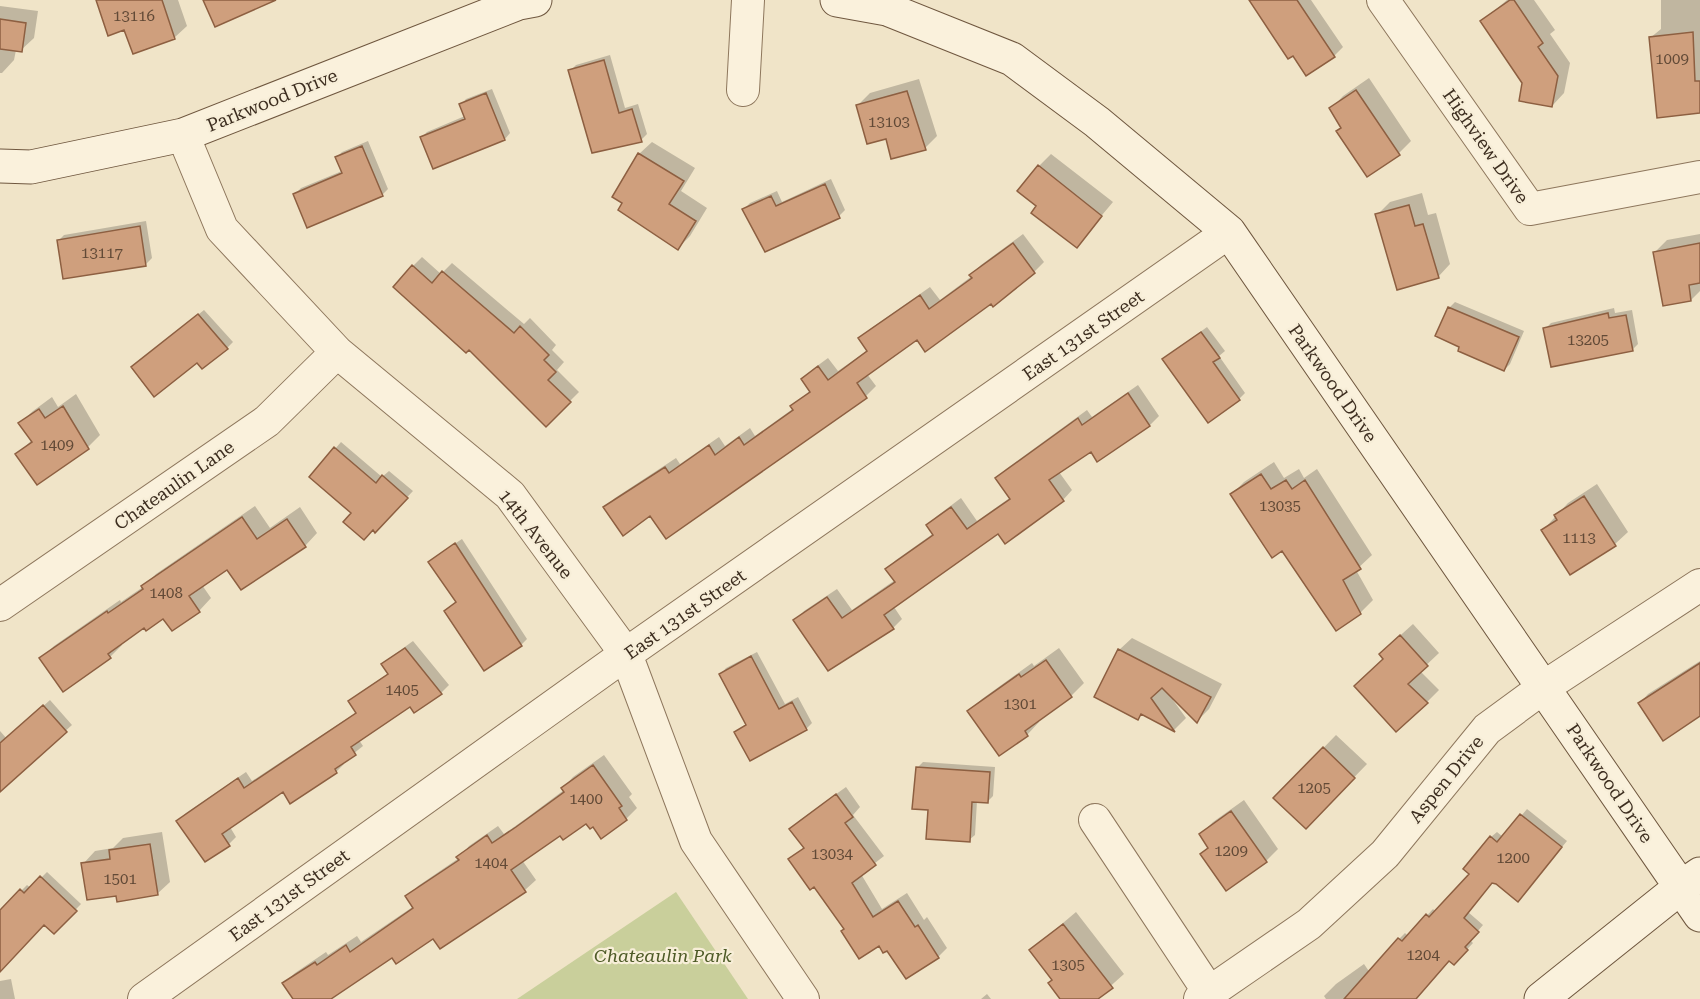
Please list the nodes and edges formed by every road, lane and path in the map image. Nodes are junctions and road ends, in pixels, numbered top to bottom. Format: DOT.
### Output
graph roads {
  1 [pos="535,0"];
  2 [pos="748,0"];
  3 [pos="837,0"];
  4 [pos="1383,0"];
  5 [pos="743,90"];
  6 [pos="183,135"];
  7 [pos="0,166"];
  8 [pos="1700,177"];
  9 [pos="1229,232"];
  10 [pos="337,352"];
  11 [pos="1700,585"];
  12 [pos="0,605"];
  13 [pos="626,654"];
  14 [pos="1544,687"];
  15 [pos="1095,820"];
  16 [pos="1690,880"];
  17 [pos="1700,915"];
  18 [pos="1204,996"];
  19 [pos="144,999"];
  20 [pos="803,999"];
  21 [pos="1540,999"];
  1 -- 6 [label="street, Parkwood Drive"];
  2 -- 5 [label="street"];
  3 -- 9 [label="street, Parkwood Drive"];
  4 -- 8 [label="street, Highview Drive"];
  6 -- 7 [label="street, Parkwood Drive"];
  6 -- 10 [label="street, 14th Avenue"];
  9 -- 13 [label="street, East 131st Street"];
  9 -- 14 [label="street, Parkwood Drive"];
  10 -- 12 [label="street, Chateaulin Lane"];
  10 -- 13 [label="street, 14th Avenue"];
  11 -- 14 [label="street, Aspen Drive"];
  13 -- 19 [label="street, East 131st Street"];
  13 -- 20 [label="street, 14th Avenue"];
  14 -- 16 [label="street, Parkwood Drive"];
  14 -- 18 [label="street, Aspen Drive"];
  15 -- 18 [label="street, Aspen Drive"];
  16 -- 17 [label="street, Parkwood Drive"];
  16 -- 21 [label="street"];
}
